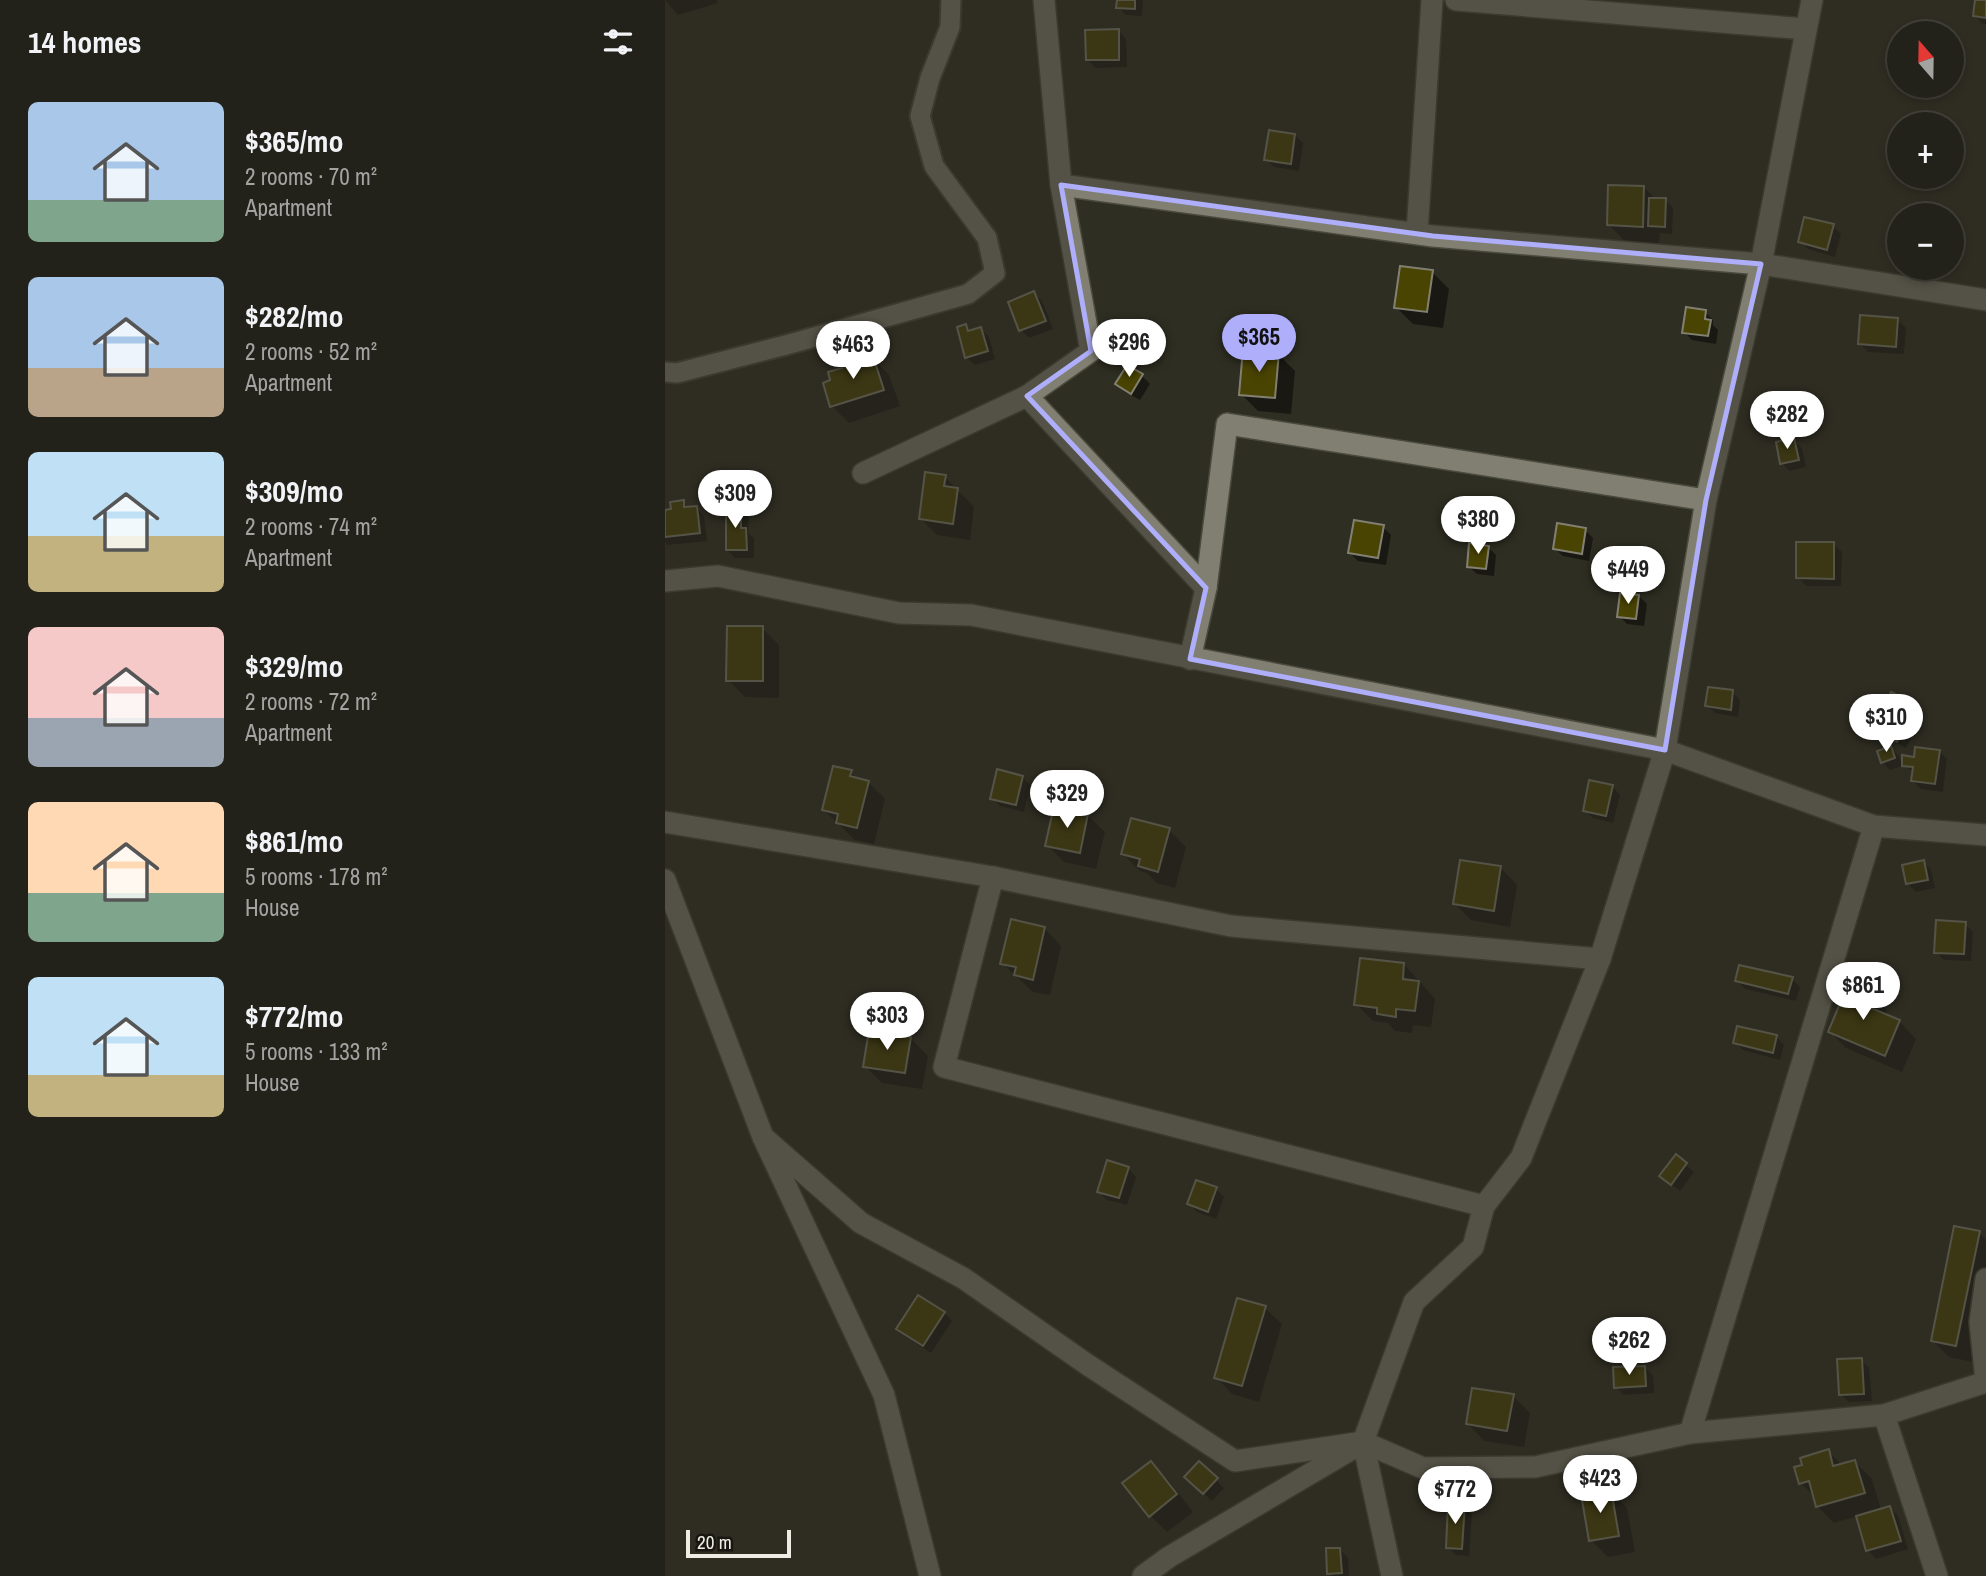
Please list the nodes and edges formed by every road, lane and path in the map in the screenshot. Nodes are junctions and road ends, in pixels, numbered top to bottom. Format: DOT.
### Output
graph roads {
  1 [pos="951,0"];
  2 [pos="1044,0"];
  3 [pos="1432,0"];
  4 [pos="1456,0"];
  5 [pos="1812,0"];
  6 [pos="1806,29"];
  7 [pos="1061,185"];
  8 [pos="1417,233"];
  9 [pos="1761,264"];
  10 [pos="1986,300"];
  11 [pos="665,372"];
  12 [pos="1027,396"];
  13 [pos="863,473"];
  14 [pos="1706,500"];
  15 [pos="665,581"];
  16 [pos="1206,589"];
  17 [pos="1190,659"];
  18 [pos="1665,750"];
  19 [pos="665,822"];
  20 [pos="1874,827"];
  21 [pos="1986,835"];
  22 [pos="993,877"];
  23 [pos="665,880"];
  24 [pos="1600,959"];
  25 [pos="763,1137"];
  26 [pos="1484,1206"];
  27 [pos="1986,1279"];
  28 [pos="1986,1382"];
  29 [pos="1884,1415"];
  30 [pos="1690,1433"];
  31 [pos="1363,1442"];
  32 [pos="930,1576"];
  33 [pos="1143,1576"];
  34 [pos="1392,1576"];
  35 [pos="1937,1576"];
  1 -- 11 [label="lane"];
  2 -- 7 [label="street"];
  3 -- 8 [label="street"];
  4 -- 6 [label="street"];
  5 -- 6 [label="street"];
  6 -- 9 [label="street"];
  7 -- 8 [label="street"];
  7 -- 12 [label="street"];
  8 -- 9 [label="street"];
  9 -- 10 [label="street"];
  9 -- 14 [label="street"];
  12 -- 13 [label="street"];
  12 -- 16 [label="street"];
  14 -- 16 [label="street"];
  14 -- 18 [label="street"];
  15 -- 17 [label="street"];
  16 -- 17 [label="street"];
  17 -- 18 [label="street"];
  18 -- 20 [label="street"];
  18 -- 24 [label="street"];
  19 -- 22 [label="street"];
  20 -- 21 [label="street"];
  20 -- 30 [label="street"];
  22 -- 24 [label="street"];
  22 -- 26 [label="street"];
  23 -- 25 [label="street"];
  24 -- 26 [label="street"];
  25 -- 31 [label="street"];
  25 -- 32 [label="street"];
  26 -- 31 [label="street"];
  27 -- 28 [label="street"];
  28 -- 29 [label="street"];
  29 -- 30 [label="street"];
  29 -- 35 [label="street"];
  30 -- 31 [label="street"];
  31 -- 33 [label="street"];
  31 -- 34 [label="street"];
}
